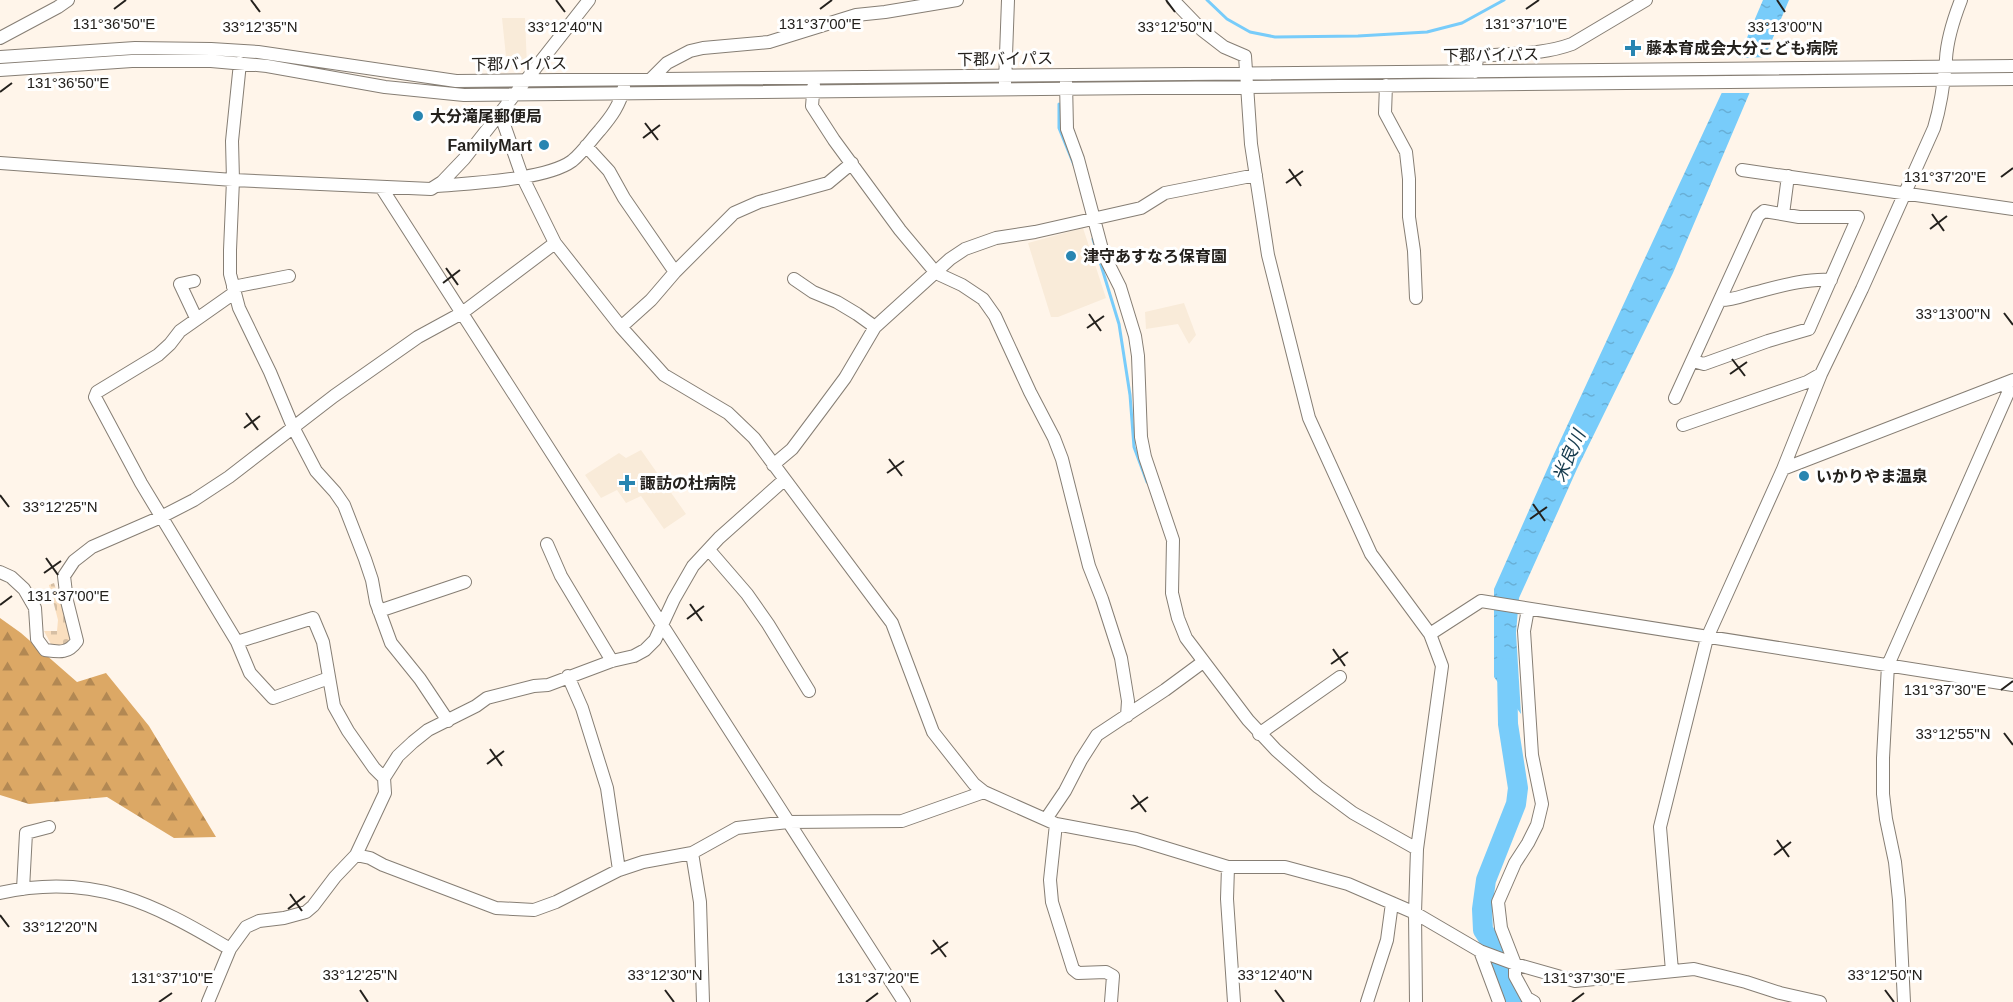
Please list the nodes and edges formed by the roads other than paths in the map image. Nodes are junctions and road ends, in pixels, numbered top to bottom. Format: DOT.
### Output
graph roads {
  1 [pos="68,0"];
  2 [pos="589,0"];
  3 [pos="957,0"];
  4 [pos="1008,0"];
  5 [pos="1173,0"];
  6 [pos="1646,0"];
  7 [pos="1961,0"];
  8 [pos="0,38"];
  9 [pos="0,57"];
  10 [pos="240,63"];
  11 [pos="2013,66"];
  12 [pos="0,70"];
  13 [pos="1475,72"];
  14 [pos="1945,73"];
  15 [pos="1720,75"];
  16 [pos="814,78"];
  17 [pos="625,79"];
  18 [pos="651,79"];
  19 [pos="2013,79"];
  20 [pos="526,80"];
  21 [pos="1247,80"];
  22 [pos="1005,82"];
  23 [pos="1066,82"];
  24 [pos="1386,85"];
  25 [pos="813,91"];
  26 [pos="623,93"];
  27 [pos="515,94"];
  28 [pos="500,113"];
  29 [pos="586,146"];
  30 [pos="0,163"];
  31 [pos="852,163"];
  32 [pos="1742,170"];
  33 [pos="1256,175"];
  34 [pos="522,176"];
  35 [pos="1788,176"];
  36 [pos="233,180"];
  37 [pos="437,186"];
  38 [pos="381,187"];
  39 [pos="1906,193"];
  40 [pos="2013,209"];
  41 [pos="1783,214"];
  42 [pos="1089,220"];
  43 [pos="555,243"];
  44 [pos="675,272"];
  45 [pos="936,273"];
  46 [pos="289,276"];
  47 [pos="794,279"];
  48 [pos="1831,280"];
  49 [pos="194,281"];
  50 [pos="234,290"];
  51 [pos="1416,298"];
  52 [pos="1721,300"];
  53 [pos="462,313"];
  54 [pos="196,318"];
  55 [pos="621,327"];
  56 [pos="875,327"];
  57 [pos="1693,361"];
  58 [pos="1821,374"];
  59 [pos="2010,381"];
  60 [pos="1675,398"];
  61 [pos="1683,424"];
  62 [pos="292,427"];
  63 [pos="773,465"];
  64 [pos="1783,470"];
  65 [pos="784,480"];
  66 [pos="161,517"];
  67 [pos="547,544"];
  68 [pos="709,550"];
  69 [pos="0,572"];
  70 [pos="465,582"];
  71 [pos="1528,609"];
  72 [pos="379,611"];
  73 [pos="663,626"];
  74 [pos="1430,634"];
  75 [pos="1707,638"];
  76 [pos="237,642"];
  77 [pos="612,661"];
  78 [pos="1203,662"];
  79 [pos="1888,665"];
  80 [pos="568,676"];
  81 [pos="329,678"];
  82 [pos="1340,678"];
  83 [pos="2013,684"];
  84 [pos="809,691"];
  85 [pos="1128,716"];
  86 [pos="447,721"];
  87 [pos="1259,734"];
  88 [pos="384,778"];
  89 [pos="984,792"];
  90 [pos="1051,821"];
  91 [pos="788,822"];
  92 [pos="49,827"];
  93 [pos="1418,849"];
  94 [pos="692,854"];
  95 [pos="356,855"];
  96 [pos="1228,867"];
  97 [pos="619,870"];
  98 [pos="23,889"];
  99 [pos="0,893"];
  100 [pos="1392,903"];
  101 [pos="1414,913"];
  102 [pos="230,949"];
  103 [pos="1480,951"];
  104 [pos="1515,964"];
  105 [pos="1672,972"];
  106 [pos="208,1002"];
  107 [pos="703,1002"];
  108 [pos="904,1002"];
  109 [pos="1111,1002"];
  110 [pos="1234,1002"];
  111 [pos="1368,1002"];
  112 [pos="1416,1002"];
  113 [pos="1499,1002"];
  114 [pos="1534,1002"];
  115 [pos="1820,1002"];
  116 [pos="1904,1002"];
  1 -- 8 [label="street"];
  2 -- 20 [label="street"];
  3 -- 18 [label="street"];
  4 -- 22 [label="street"];
  5 -- 21 [label="street"];
  6 -- 13 [label="street"];
  7 -- 14 [label="street"];
  9 -- 20 [label="street, 下郡バイパス"];
  10 -- 12 [label="street"];
  10 -- 27 [label="street"];
  10 -- 36 [label="street"];
  11 -- 14 [label="street, 下郡バイパス"];
  13 -- 15 [label="street, 下郡バイパス"];
  13 -- 21 [label="street, 下郡バイパス"];
  14 -- 15 [label="street, 下郡バイパス"];
  14 -- 15 [label="street, 下郡バイパス"];
  14 -- 19 [label="street, 下郡バイパス"];
  14 -- 39 [label="street"];
  15 -- 24 [label="street"];
  16 -- 18 [label="street, 下郡バイパス"];
  16 -- 22 [label="street, 下郡バイパス"];
  16 -- 25 [label="street"];
  17 -- 18 [label="street, 下郡バイパス"];
  17 -- 20 [label="street, 下郡バイパス"];
  17 -- 26 [label="street"];
  20 -- 27 [label="street"];
  21 -- 23 [label="street"];
  21 -- 24 [label="street"];
  21 -- 33 [label="street"];
  22 -- 23 [label="street"];
  22 -- 25 [label="street"];
  23 -- 42 [label="street"];
  24 -- 51 [label="street"];
  25 -- 26 [label="street"];
  25 -- 31 [label="street"];
  26 -- 27 [label="street"];
  26 -- 29 [label="street"];
  27 -- 28 [label="street"];
  28 -- 34 [label="street"];
  28 -- 37 [label="street"];
  29 -- 34 [label="street"];
  29 -- 44 [label="street"];
  30 -- 36 [label="street"];
  31 -- 44 [label="street"];
  31 -- 45 [label="street"];
  32 -- 35 [label="street"];
  33 -- 42 [label="street"];
  33 -- 74 [label="street"];
  34 -- 37 [label="street"];
  34 -- 43 [label="street"];
  35 -- 39 [label="street"];
  35 -- 41 [label="street"];
  36 -- 38 [label="street"];
  36 -- 50 [label="street"];
  37 -- 38 [label="street"];
  38 -- 53 [label="street"];
  39 -- 40 [label="street"];
  39 -- 58 [label="street"];
  41 -- 48 [label="street"];
  41 -- 52 [label="street"];
  42 -- 45 [label="street"];
  42 -- 78 [label="street"];
  43 -- 53 [label="street"];
  43 -- 55 [label="street"];
  44 -- 55 [label="street"];
  45 -- 56 [label="street"];
  45 -- 85 [label="street"];
  46 -- 50 [label="street"];
  47 -- 56 [label="street"];
  48 -- 52 [label="street"];
  48 -- 57 [label="street"];
  49 -- 54 [label="street"];
  50 -- 54 [label="street"];
  50 -- 62 [label="street"];
  52 -- 57 [label="street"];
  53 -- 62 [label="street"];
  53 -- 73 [label="street"];
  54 -- 66 [label="street"];
  55 -- 63 [label="street"];
  56 -- 63 [label="street"];
  57 -- 60 [label="street"];
  58 -- 61 [label="street"];
  58 -- 64 [label="street"];
  59 -- 64 [label="street"];
  59 -- 79 [label="street"];
  62 -- 66 [label="street"];
  62 -- 72 [label="street"];
  63 -- 65 [label="street"];
  64 -- 75 [label="street"];
  65 -- 68 [label="street"];
  65 -- 89 [label="street"];
  66 -- 69 [label="street"];
  66 -- 76 [label="street"];
  67 -- 77 [label="street"];
  68 -- 73 [label="street"];
  68 -- 84 [label="street"];
  70 -- 72 [label="street"];
  71 -- 74 [label="street"];
  71 -- 75 [label="street"];
  71 -- 104 [label="street"];
  72 -- 86 [label="street"];
  73 -- 77 [label="street"];
  73 -- 91 [label="street"];
  74 -- 93 [label="street"];
  75 -- 79 [label="street"];
  75 -- 105 [label="street"];
  76 -- 81 [label="street"];
  76 -- 81 [label="street"];
  77 -- 80 [label="street"];
  78 -- 85 [label="street"];
  78 -- 87 [label="street"];
  79 -- 83 [label="street"];
  79 -- 116 [label="street"];
  80 -- 86 [label="street"];
  80 -- 97 [label="street"];
  81 -- 88 [label="street"];
  82 -- 87 [label="street"];
  85 -- 90 [label="street"];
  86 -- 88 [label="street"];
  87 -- 93 [label="street"];
  88 -- 95 [label="street"];
  89 -- 90 [label="street"];
  89 -- 91 [label="street"];
  90 -- 96 [label="street"];
  90 -- 109 [label="street"];
  91 -- 94 [label="street"];
  91 -- 108 [label="street"];
  92 -- 98 [label="street"];
  93 -- 101 [label="street"];
  94 -- 97 [label="street"];
  94 -- 107 [label="street"];
  95 -- 97 [label="street"];
  95 -- 102 [label="street"];
  96 -- 100 [label="street"];
  96 -- 110 [label="street"];
  98 -- 99 [label="street"];
  98 -- 102 [label="street"];
  100 -- 101 [label="street"];
  100 -- 111 [label="street"];
  101 -- 103 [label="street"];
  101 -- 112 [label="street"];
  102 -- 106 [label="street"];
  103 -- 104 [label="street"];
  103 -- 113 [label="street"];
  104 -- 105 [label="street"];
  104 -- 114 [label="street"];
  105 -- 115 [label="street"];
}
